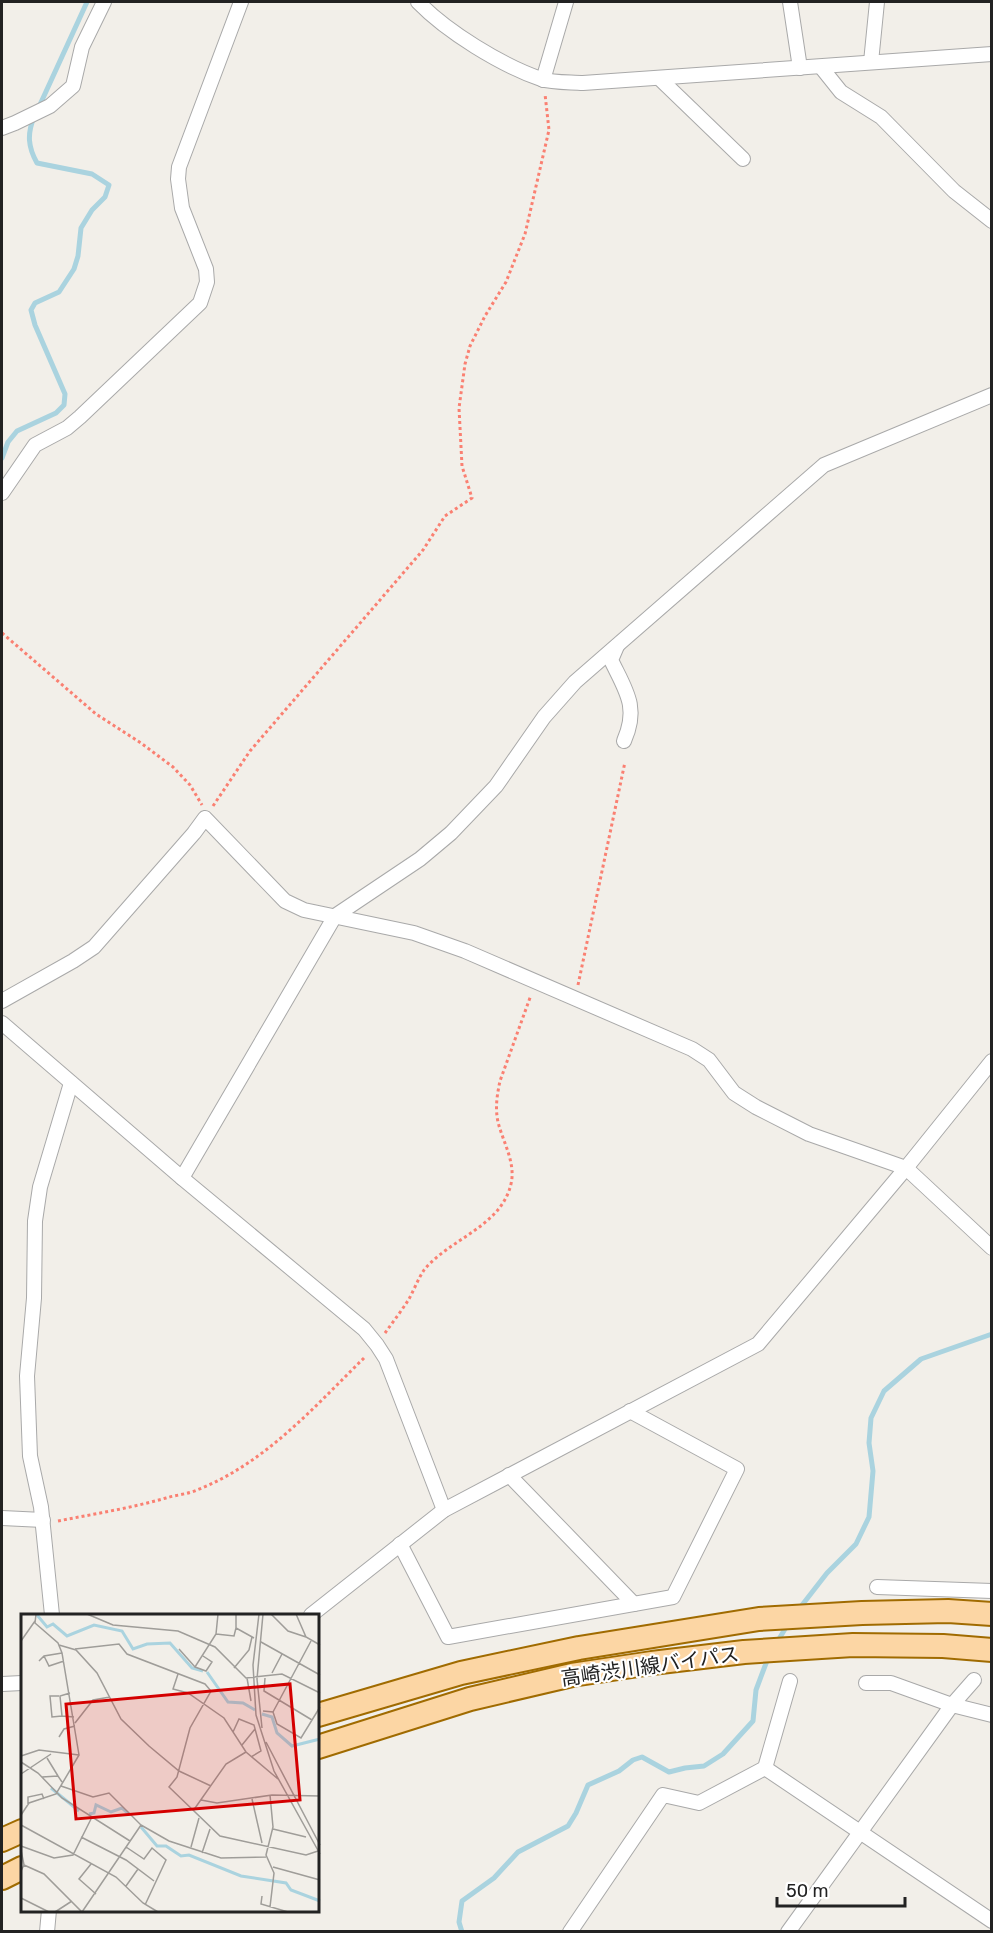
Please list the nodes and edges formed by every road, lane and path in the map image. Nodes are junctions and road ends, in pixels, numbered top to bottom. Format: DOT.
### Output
graph roads {
  1 [pos="104,2"];
  2 [pos="241,2"];
  3 [pos="418,2"];
  4 [pos="566,2"];
  5 [pos="790,2"];
  6 [pos="877,2"];
  7 [pos="992,54"];
  8 [pos="871,62"];
  9 [pos="821,67"];
  10 [pos="800,68"];
  11 [pos="659,78"];
  12 [pos="543,80"];
  13 [pos="2,128"];
  14 [pos="743,159"];
  15 [pos="992,221"];
  16 [pos="992,395"];
  17 [pos="2,493"];
  18 [pos="2,633"];
  19 [pos="617,646"];
  20 [pos="624,741"];
  21 [pos="625,762"];
  22 [pos="205,818"];
  23 [pos="335,916"];
  24 [pos="575,999"];
  25 [pos="2,1001"];
  26 [pos="2,1023"];
  27 [pos="992,1061"];
  28 [pos="71,1083"];
  29 [pos="906,1168"];
  30 [pos="182,1178"];
  31 [pos="992,1248"];
  32 [pos="630,1411"];
  33 [pos="509,1475"];
  34 [pos="444,1510"];
  35 [pos="2,1518"];
  36 [pos="43,1520"];
  37 [pos="400,1544"];
  38 [pos="877,1587"];
  39 [pos="992,1591"];
  40 [pos="634,1604"];
  41 [pos="52,1614"];
  42 [pos="312,1614"];
  43 [pos="992,1614"];
  44 [pos="992,1650"];
  45 [pos="974,1680"];
  46 [pos="790,1681"];
  47 [pos="21,1683"];
  48 [pos="866,1683"];
  49 [pos="2,1684"];
  50 [pos="952,1705"];
  51 [pos="320,1714"];
  52 [pos="992,1715"];
  53 [pos="320,1746"];
  54 [pos="765,1768"];
  55 [pos="21,1831"];
  56 [pos="859,1831"];
  57 [pos="2,1840"];
  58 [pos="21,1868"];
  59 [pos="2,1878"];
  60 [pos="49,1912"];
  61 [pos="992,1921"];
  62 [pos="47,1932"];
  63 [pos="570,1932"];
  64 [pos="788,1932"];
  1 -- 13 [label="street"];
  2 -- 17 [label="street"];
  3 -- 12 [label="street"];
  4 -- 12 [label="street"];
  5 -- 10 [label="street"];
  6 -- 8 [label="street"];
  7 -- 8 [label="street"];
  8 -- 9 [label="street"];
  9 -- 10 [label="street"];
  9 -- 15 [label="street"];
  10 -- 11 [label="street"];
  11 -- 12 [label="street"];
  11 -- 14 [label="street"];
  12 -- 22 [label="path"];
  16 -- 19 [label="street"];
  18 -- 22 [label="path"];
  19 -- 20 [label="street"];
  19 -- 23 [label="street"];
  21 -- 24 [label="path"];
  22 -- 23 [label="street"];
  22 -- 25 [label="street"];
  23 -- 24 [label="street"];
  23 -- 30 [label="street"];
  24 -- 29 [label="street"];
  26 -- 28 [label="street"];
  27 -- 29 [label="street"];
  28 -- 30 [label="street"];
  28 -- 36 [label="street"];
  29 -- 31 [label="street"];
  29 -- 32 [label="street"];
  30 -- 34 [label="street"];
  32 -- 33 [label="street"];
  32 -- 40 [label="street"];
  33 -- 34 [label="street"];
  33 -- 40 [label="street"];
  34 -- 37 [label="street"];
  35 -- 36 [label="street"];
  36 -- 41 [label="street"];
  37 -- 40 [label="street"];
  37 -- 42 [label="street"];
  38 -- 39 [label="street"];
  43 -- 51 [label="main road, 高崎渋川線バイパス"];
  44 -- 53 [label="main road, 高崎渋川線バイパス"];
  45 -- 50 [label="street"];
  46 -- 54 [label="street"];
  47 -- 49 [label="street"];
  48 -- 50 [label="street"];
  50 -- 52 [label="street"];
  50 -- 56 [label="street"];
  54 -- 56 [label="street"];
  54 -- 63 [label="street"];
  55 -- 57 [label="main road"];
  56 -- 61 [label="street"];
  56 -- 64 [label="street"];
  58 -- 59 [label="main road"];
  60 -- 62 [label="street"];
}
